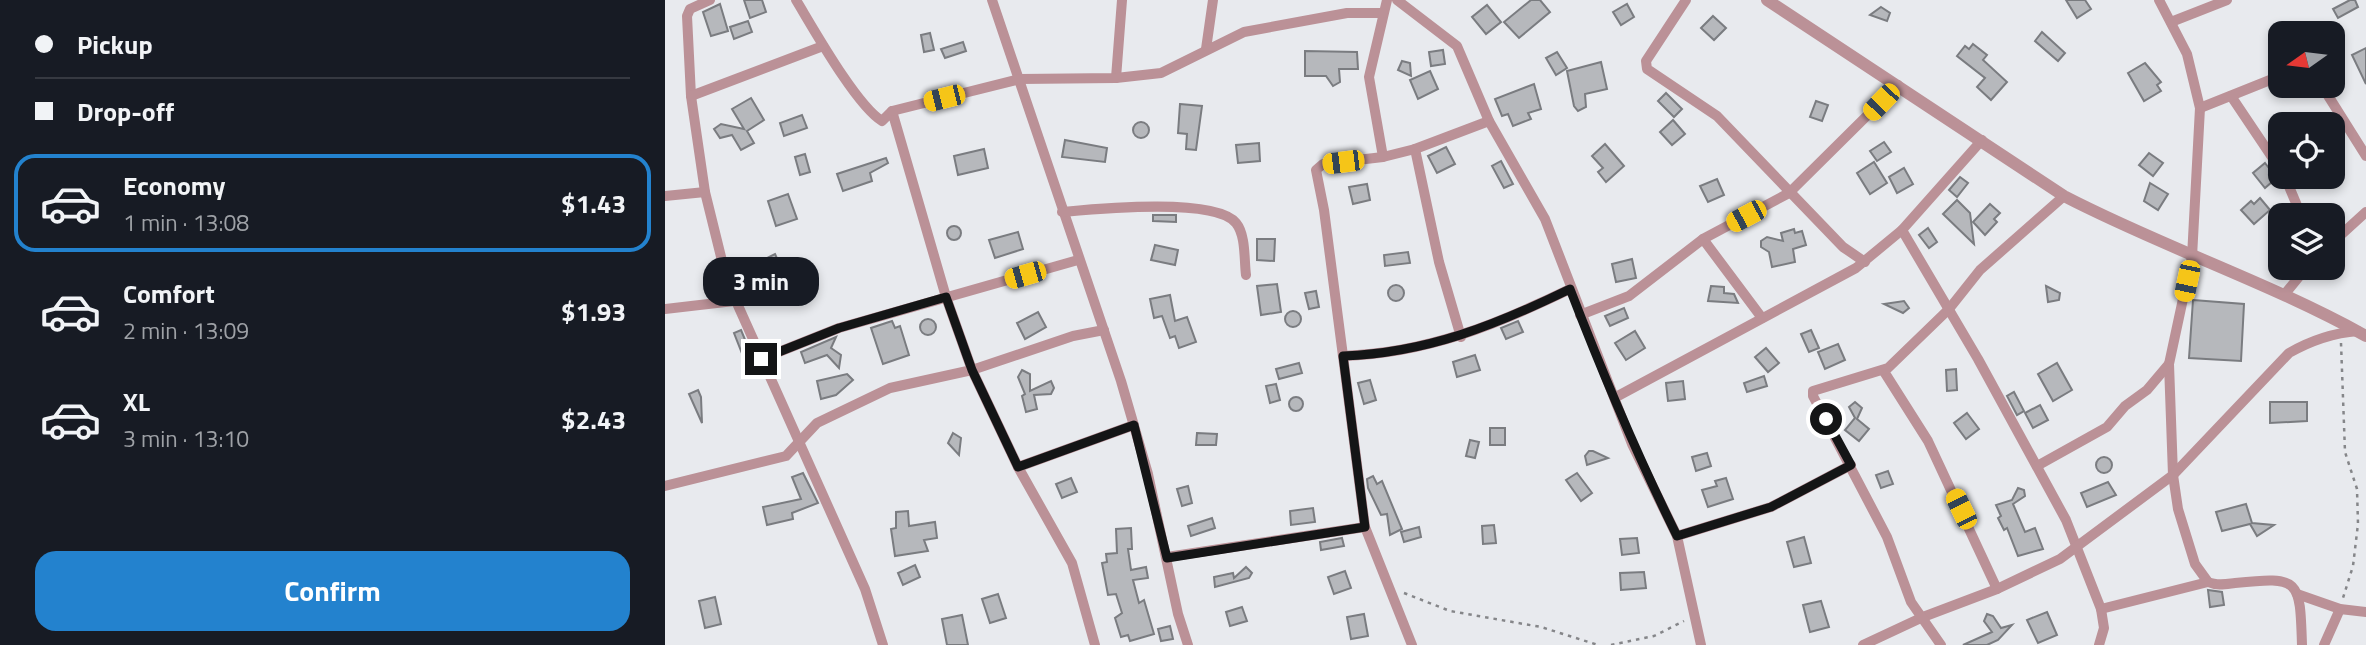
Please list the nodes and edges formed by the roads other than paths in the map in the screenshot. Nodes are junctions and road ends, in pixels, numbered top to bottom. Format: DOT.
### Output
graph roads {
  1 [pos="710,0"];
  2 [pos="796,0"];
  3 [pos="992,0"];
  4 [pos="1122,0"];
  5 [pos="1213,0"];
  6 [pos="1387,0"];
  7 [pos="1397,0"];
  8 [pos="1686,0"];
  9 [pos="1767,0"];
  10 [pos="2159,0"];
  11 [pos="2227,0"];
  12 [pos="1383,13"];
  13 [pos="2171,22"];
  14 [pos="823,46"];
  15 [pos="1206,49"];
  16 [pos="1116,78"];
  17 [pos="1020,79"];
  18 [pos="2268,81"];
  19 [pos="1898,85"];
  20 [pos="691,96"];
  21 [pos="2231,96"];
  22 [pos="2330,98"];
  23 [pos="2200,108"];
  24 [pos="892,111"];
  25 [pos="1489,121"];
  26 [pos="1982,140"];
  27 [pos="1415,149"];
  28 [pos="2268,151"];
  29 [pos="2366,156"];
  30 [pos="1383,157"];
  31 [pos="705,192"];
  32 [pos="1789,193"];
  33 [pos="665,196"];
  34 [pos="2064,196"];
  35 [pos="1062,212"];
  36 [pos="2366,212"];
  37 [pos="1902,230"];
  38 [pos="2345,231"];
  39 [pos="1703,239"];
  40 [pos="2192,257"];
  41 [pos="1078,260"];
  42 [pos="1865,262"];
  43 [pos="1247,275"];
  44 [pos="2296,280"];
  45 [pos="1570,289"];
  46 [pos="2284,295"];
  47 [pos="946,297"];
  48 [pos="734,301"];
  49 [pos="665,309"];
  50 [pos="1949,309"];
  51 [pos="1580,315"];
  52 [pos="1762,318"];
  53 [pos="1104,330"];
  54 [pos="2362,334"];
  55 [pos="1461,337"];
  56 [pos="1343,356"];
  57 [pos="761,359"];
  58 [pos="2169,364"];
  59 [pos="972,370"];
  60 [pos="1883,370"];
  61 [pos="1616,397"];
  62 [pos="1134,425"];
  63 [pos="802,442"];
  64 [pos="1851,465"];
  65 [pos="2037,466"];
  66 [pos="1018,467"];
  67 [pos="2173,475"];
  68 [pos="665,485"];
  69 [pos="1365,527"];
  70 [pos="1677,536"];
  71 [pos="2077,546"];
  72 [pos="1167,558"];
  73 [pos="2208,582"];
  74 [pos="1997,589"];
  75 [pos="2297,594"];
  76 [pos="2101,609"];
  77 [pos="2340,609"];
  78 [pos="2366,612"];
  79 [pos="1923,617"];
  80 [pos="883,645"];
  81 [pos="1095,645"];
  82 [pos="1188,645"];
  83 [pos="1412,645"];
  84 [pos="1701,645"];
  85 [pos="1863,645"];
  86 [pos="1941,645"];
  87 [pos="2099,645"];
  88 [pos="2302,645"];
  89 [pos="2324,645"];
  1 -- 20 [label="street"];
  2 -- 14 [label="street"];
  3 -- 17 [label="street"];
  4 -- 16 [label="street"];
  5 -- 15 [label="street"];
  6 -- 12 [label="street"];
  7 -- 25 [label="street"];
  8 -- 32 [label="street"];
  9 -- 19 [label="street"];
  10 -- 13 [label="street"];
  11 -- 13 [label="street"];
  12 -- 15 [label="street"];
  12 -- 30 [label="street"];
  13 -- 23 [label="street"];
  14 -- 20 [label="street"];
  14 -- 24 [label="street"];
  15 -- 16 [label="street"];
  16 -- 17 [label="street"];
  17 -- 24 [label="street"];
  17 -- 35 [label="street"];
  18 -- 21 [label="street"];
  19 -- 26 [label="street"];
  19 -- 32 [label="street"];
  20 -- 31 [label="street"];
  21 -- 23 [label="street"];
  21 -- 28 [label="street"];
  22 -- 29 [label="street"];
  23 -- 40 [label="street"];
  24 -- 47 [label="street"];
  25 -- 27 [label="street"];
  25 -- 45 [label="street"];
  26 -- 34 [label="street"];
  26 -- 37 [label="street"];
  27 -- 30 [label="street"];
  27 -- 55 [label="street"];
  30 -- 56 [label="street"];
  31 -- 33 [label="street"];
  31 -- 48 [label="street"];
  32 -- 39 [label="street"];
  32 -- 42 [label="street"];
  34 -- 40 [label="street"];
  34 -- 50 [label="street"];
  35 -- 41 [label="street"];
  35 -- 43 [label="street"];
  36 -- 38 [label="street"];
  37 -- 42 [label="street"];
  37 -- 50 [label="street"];
  39 -- 51 [label="street"];
  39 -- 52 [label="street"];
  40 -- 46 [label="street"];
  40 -- 58 [label="street"];
  41 -- 47 [label="street"];
  41 -- 53 [label="street"];
  42 -- 52 [label="street"];
  44 -- 46 [label="street"];
  45 -- 51 [label="street"];
  45 -- 55 [label="street"];
  46 -- 54 [label="street"];
  47 -- 57 [label="street"];
  47 -- 59 [label="street"];
  48 -- 49 [label="street"];
  48 -- 57 [label="street"];
  50 -- 60 [label="street"];
  50 -- 65 [label="street"];
  51 -- 61 [label="street"];
  52 -- 61 [label="street"];
  53 -- 59 [label="street"];
  53 -- 62 [label="street"];
  54 -- 67 [label="street"];
  55 -- 56 [label="street"];
  56 -- 69 [label="street"];
  57 -- 63 [label="street"];
  58 -- 65 [label="street"];
  58 -- 67 [label="street"];
  59 -- 63 [label="street"];
  59 -- 66 [label="street"];
  60 -- 64 [label="street"];
  60 -- 74 [label="street"];
  61 -- 70 [label="street"];
  62 -- 66 [label="street"];
  62 -- 72 [label="street"];
  63 -- 68 [label="street"];
  63 -- 80 [label="street"];
  64 -- 70 [label="street"];
  64 -- 79 [label="street"];
  65 -- 71 [label="street"];
  66 -- 81 [label="street"];
  67 -- 71 [label="street"];
  67 -- 73 [label="street"];
  69 -- 72 [label="street"];
  69 -- 83 [label="street"];
  70 -- 84 [label="street"];
  71 -- 74 [label="street"];
  71 -- 76 [label="street"];
  72 -- 82 [label="street"];
  73 -- 75 [label="street"];
  73 -- 76 [label="street"];
  74 -- 79 [label="street"];
  75 -- 77 [label="street"];
  75 -- 88 [label="street"];
  76 -- 87 [label="street"];
  77 -- 78 [label="street"];
  77 -- 89 [label="street"];
  79 -- 85 [label="street"];
  79 -- 86 [label="street"];
}
